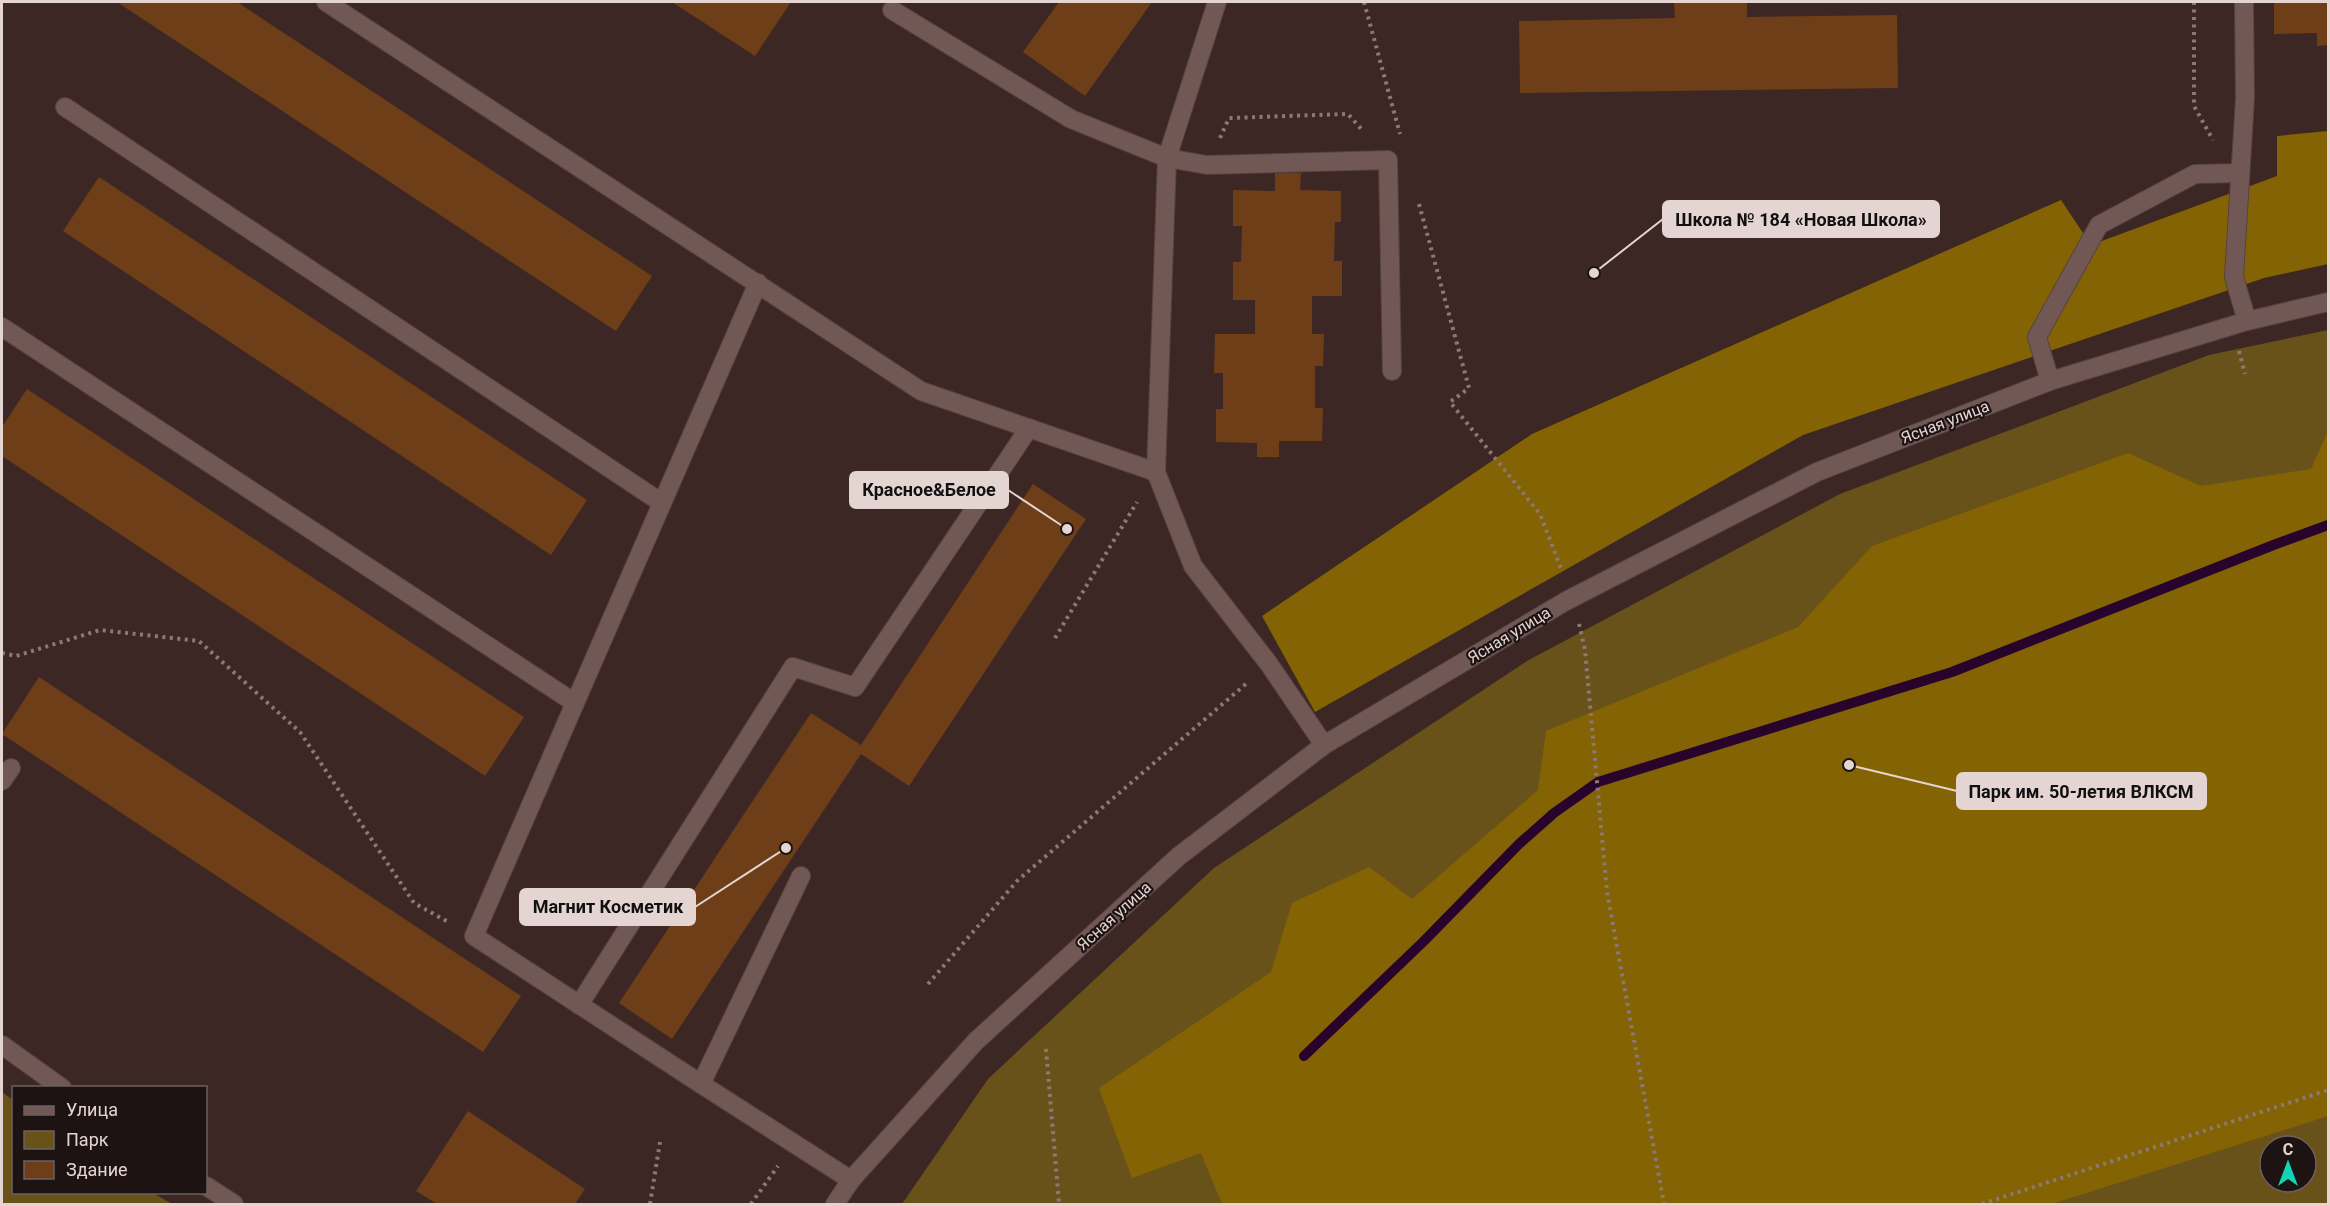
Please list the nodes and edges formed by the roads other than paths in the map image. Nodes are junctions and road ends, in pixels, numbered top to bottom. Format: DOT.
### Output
graph roads {
  1 [pos="326,2"];
  2 [pos="1217,2"];
  3 [pos="2244,2"];
  4 [pos="892,10"];
  5 [pos="65,107"];
  6 [pos="1167,158"];
  7 [pos="2241,173"];
  8 [pos="758,283"];
  9 [pos="2328,302"];
  10 [pos="2247,321"];
  11 [pos="2,327"];
  12 [pos="1392,371"];
  13 [pos="2050,381"];
  14 [pos="1029,428"];
  15 [pos="1156,472"];
  16 [pos="662,503"];
  17 [pos="575,703"];
  18 [pos="1324,745"];
  19 [pos="801,876"];
  20 [pos="579,1005"];
  21 [pos="2,1045"];
  22 [pos="701,1084"];
  23 [pos="59,1086"];
  24 [pos="851,1180"];
  25 [pos="207,1187"];
  26 [pos="234,1204"];
  27 [pos="835,1204"];
  1 -- 8 [label="street"];
  2 -- 6 [label="street"];
  3 -- 7 [label="street"];
  4 -- 6 [label="street"];
  5 -- 16 [label="street"];
  6 -- 12 [label="street"];
  6 -- 15 [label="street"];
  7 -- 10 [label="street"];
  7 -- 13 [label="street"];
  8 -- 14 [label="street"];
  8 -- 16 [label="street"];
  9 -- 10 [label="street, Ясная улица"];
  10 -- 13 [label="street, Ясная улица"];
  11 -- 17 [label="street"];
  13 -- 18 [label="street, Ясная улица"];
  14 -- 15 [label="street"];
  14 -- 20 [label="street"];
  15 -- 18 [label="street"];
  16 -- 17 [label="street"];
  17 -- 20 [label="street"];
  18 -- 24 [label="street, Ясная улица"];
  19 -- 22 [label="street"];
  20 -- 22 [label="street"];
  21 -- 23 [label="street"];
  22 -- 24 [label="street"];
  24 -- 27 [label="street, Ясная улица"];
  25 -- 26 [label="street"];
}
